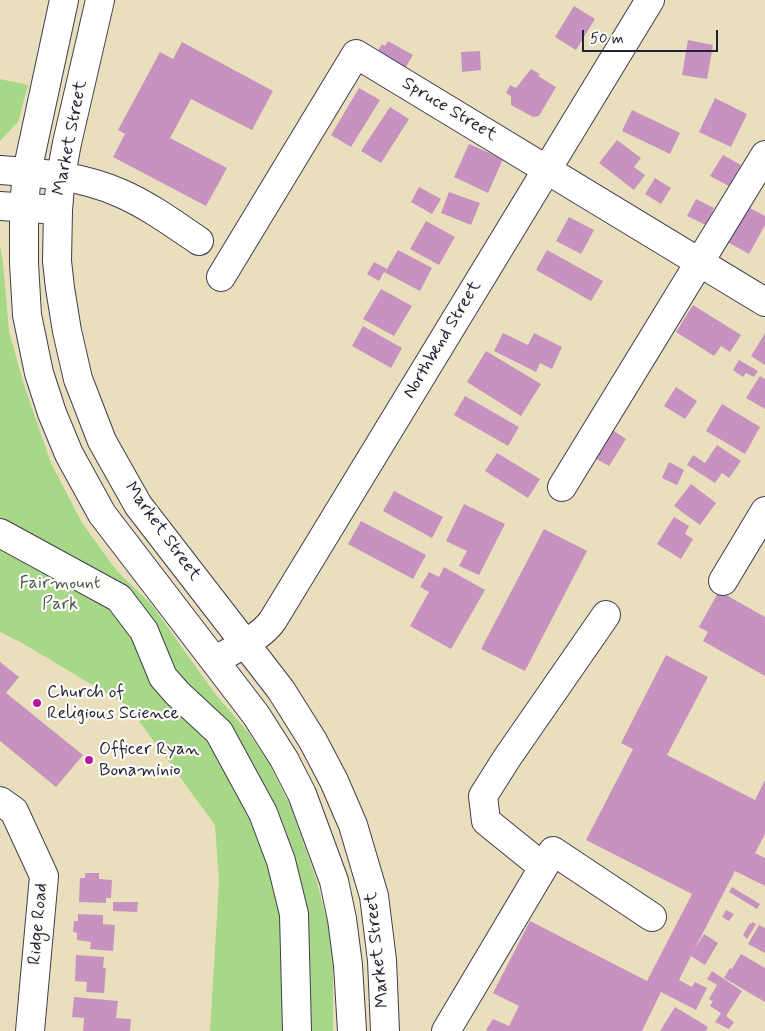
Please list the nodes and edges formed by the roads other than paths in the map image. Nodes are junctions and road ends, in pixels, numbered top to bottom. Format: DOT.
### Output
graph roads {
  1 [pos="64,0"];
  2 [pos="100,0"];
  3 [pos="650,0"];
  4 [pos="765,155"];
  5 [pos="547,169"];
  6 [pos="13,171"];
  7 [pos="61,175"];
  8 [pos="12,206"];
  9 [pos="58,210"];
  10 [pos="199,241"];
  11 [pos="700,262"];
  12 [pos="221,277"];
  13 [pos="765,302"];
  14 [pos="562,487"];
  15 [pos="765,510"];
  16 [pos="0,533"];
  17 [pos="66,554"];
  18 [pos="724,581"];
  19 [pos="119,598"];
  20 [pos="606,615"];
  21 [pos="246,643"];
  22 [pos="215,660"];
  23 [pos="0,801"];
  24 [pos="543,868"];
  25 [pos="652,917"];
  26 [pos="30,1031"];
  27 [pos="297,1031"];
  28 [pos="352,1031"];
  29 [pos="385,1031"];
  30 [pos="446,1031"];
  1 -- 6 [label="street, Market Street"];
  2 -- 7 [label="street, Market Street"];
  3 -- 5 [label="street, Northbend Street"];
  4 -- 11 [label="street"];
  5 -- 11 [label="street, Spruce Street"];
  5 -- 12 [label="street, Spruce Street"];
  5 -- 21 [label="street, Northbend Street"];
  6 -- 7 [label="street"];
  6 -- 8 [label="street, Market Street"];
  7 -- 9 [label="street, Market Street"];
  7 -- 10 [label="street"];
  8 -- 9 [label="street"];
  8 -- 22 [label="street, Market Street"];
  9 -- 21 [label="street, Market Street"];
  11 -- 13 [label="street, Spruce Street"];
  11 -- 14 [label="street"];
  15 -- 18 [label="street"];
  16 -- 19 [label="street"];
  17 -- 19 [label="street"];
  19 -- 27 [label="street"];
  20 -- 24 [label="street"];
  21 -- 22 [label="street, Northbend Street"];
  21 -- 29 [label="street, Market Street"];
  22 -- 28 [label="street, Market Street"];
  23 -- 26 [label="street, Ridge Road"];
  24 -- 25 [label="street"];
  24 -- 30 [label="street"];
}
